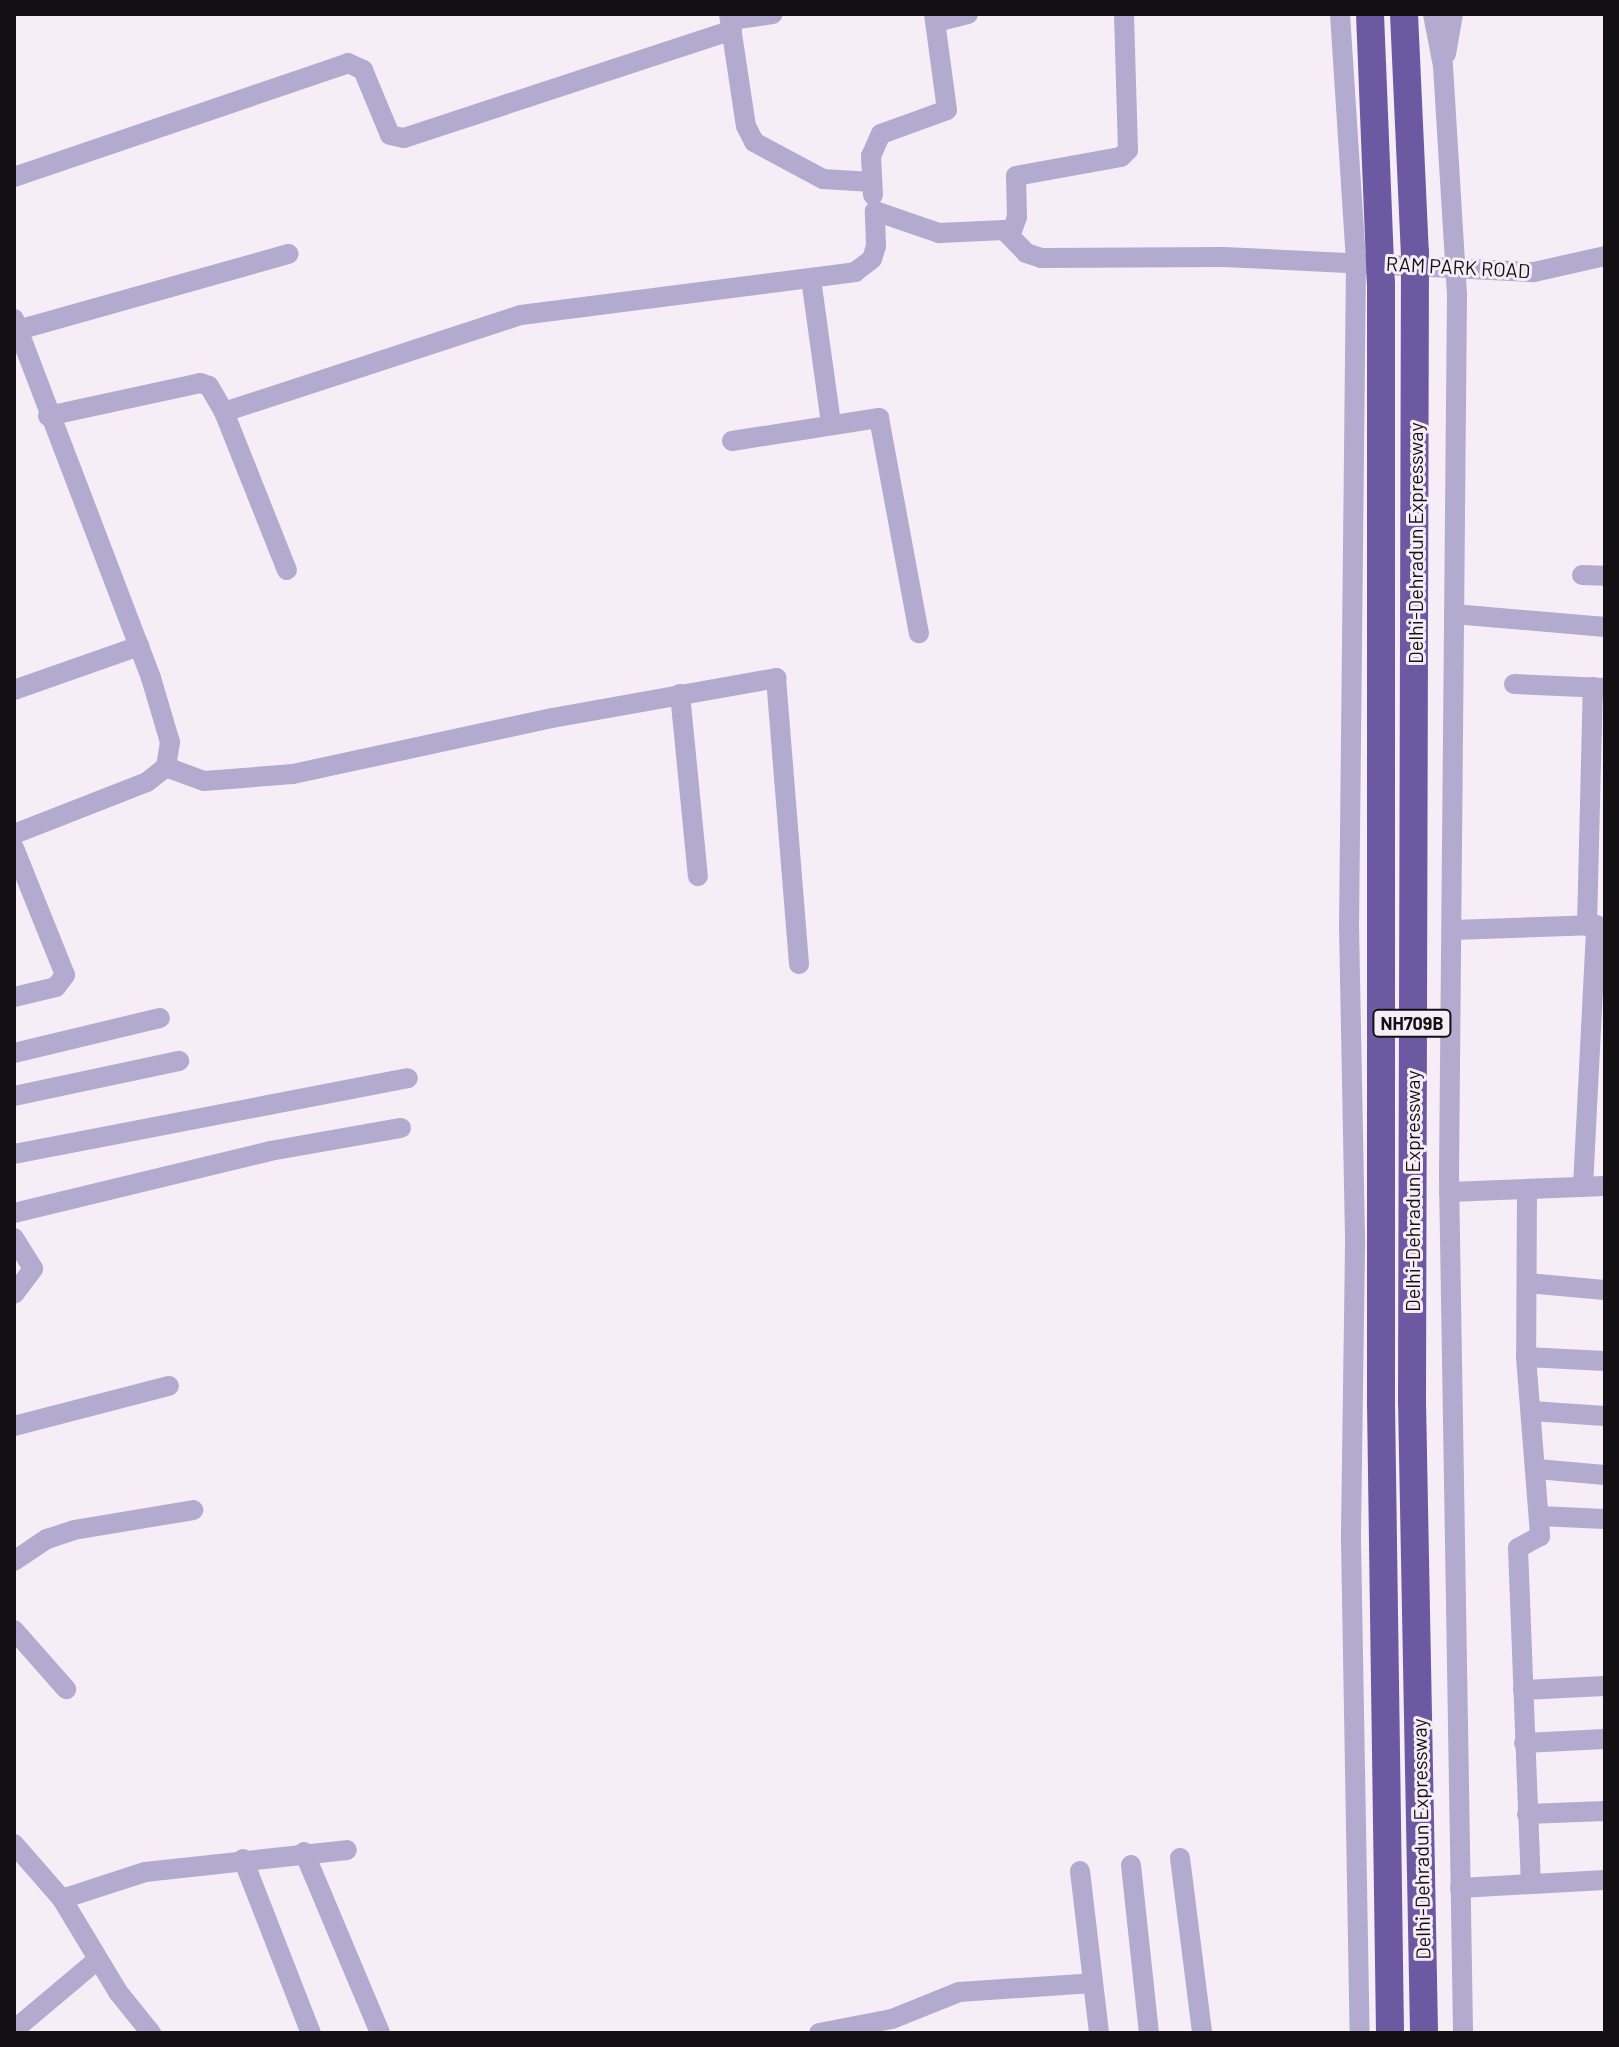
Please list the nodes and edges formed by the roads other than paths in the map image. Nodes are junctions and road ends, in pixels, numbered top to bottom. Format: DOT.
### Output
graph roads {
  1 [pos="773,14"];
  2 [pos="968,14"];
  3 [pos="1124,14"];
  4 [pos="1340,14"];
  5 [pos="1370,14"];
  6 [pos="1404,14"];
  7 [pos="1433,14"];
  8 [pos="1453,14"];
  9 [pos="935,18"];
  10 [pos="731,21"];
  11 [pos="1443,66"];
  12 [pos="14,177"];
  13 [pos="872,182"];
  14 [pos="875,211"];
  15 [pos="1011,234"];
  16 [pos="289,254"];
  17 [pos="1605,256"];
  18 [pos="1356,262"];
  19 [pos="1456,269"];
  20 [pos="811,279"];
  21 [pos="16,325"];
  22 [pos="224,412"];
  23 [pos="48,416"];
  24 [pos="831,424"];
  25 [pos="732,441"];
  26 [pos="287,570"];
  27 [pos="1582,575"];
  28 [pos="1605,576"];
  29 [pos="1454,614"];
  30 [pos="1605,627"];
  31 [pos="919,633"];
  32 [pos="139,646"];
  33 [pos="1514,684"];
  34 [pos="1599,688"];
  35 [pos="14,690"];
  36 [pos="680,694"];
  37 [pos="1598,721"];
  38 [pos="166,767"];
  39 [pos="1597,789"];
  40 [pos="14,834"];
  41 [pos="14,848"];
  42 [pos="1597,857"];
  43 [pos="698,876"];
  44 [pos="1596,926"];
  45 [pos="1453,930"];
  46 [pos="799,964"];
  47 [pos="14,997"];
  48 [pos="1600,1000"];
  49 [pos="160,1018"];
  50 [pos="14,1053"];
  51 [pos="1598,1060"];
  52 [pos="179,1061"];
  53 [pos="408,1078"];
  54 [pos="14,1096"];
  55 [pos="401,1128"];
  56 [pos="14,1154"];
  57 [pos="1605,1186"];
  58 [pos="1583,1187"];
  59 [pos="1527,1189"];
  60 [pos="1449,1192"];
  61 [pos="14,1213"];
  62 [pos="14,1238"];
  63 [pos="1527,1283"];
  64 [pos="1605,1290"];
  65 [pos="14,1294"];
  66 [pos="1526,1357"];
  67 [pos="1605,1361"];
  68 [pos="169,1386"];
  69 [pos="1532,1411"];
  70 [pos="1605,1416"];
  71 [pos="14,1426"];
  72 [pos="1537,1469"];
  73 [pos="1605,1475"];
  74 [pos="193,1510"];
  75 [pos="1539,1516"];
  76 [pos="1605,1519"];
  77 [pos="14,1561"];
  78 [pos="14,1630"];
  79 [pos="1605,1686"];
  80 [pos="66,1689"];
  81 [pos="1523,1690"];
  82 [pos="1605,1739"];
  83 [pos="1524,1743"];
  84 [pos="1605,1811"];
  85 [pos="1527,1814"];
  86 [pos="14,1844"];
  87 [pos="347,1850"];
  88 [pos="304,1852"];
  89 [pos="1180,1858"];
  90 [pos="243,1859"];
  91 [pos="1131,1865"];
  92 [pos="1080,1871"];
  93 [pos="1605,1880"];
  94 [pos="1531,1882"];
  95 [pos="1460,1888"];
  96 [pos="62,1899"];
  97 [pos="97,1960"];
  98 [pos="1093,1983"];
  99 [pos="14,2030"];
  100 [pos="151,2033"];
  101 [pos="311,2033"];
  102 [pos="380,2033"];
  103 [pos="819,2033"];
  104 [pos="1099,2033"];
  105 [pos="1149,2033"];
  106 [pos="1202,2033"];
  107 [pos="1360,2033"];
  108 [pos="1390,2033"];
  109 [pos="1424,2033"];
  110 [pos="1463,2033"];
  1 -- 10 [label="street"];
  2 -- 9 [label="street"];
  3 -- 15 [label="street"];
  4 -- 18 [label="street"];
  5 -- 108 [label="highway, Delhi-Dehradun Expressway / NH709B, bridge"];
  6 -- 109 [label="highway, Delhi-Dehradun Expressway / NH709B, bridge"];
  7 -- 11 [label="street"];
  8 -- 11 [label="street"];
  9 -- 13 [label="street"];
  10 -- 12 [label="street"];
  10 -- 13 [label="street"];
  11 -- 19 [label="street"];
  13 -- 14 [label="street"];
  14 -- 15 [label="street"];
  14 -- 20 [label="street"];
  15 -- 18 [label="street, RAM PARK ROAD"];
  16 -- 21 [label="street"];
  17 -- 19 [label="street, RAM PARK ROAD"];
  18 -- 19 [label="street, RAM PARK ROAD"];
  18 -- 107 [label="street"];
  19 -- 29 [label="street"];
  20 -- 22 [label="street"];
  20 -- 24 [label="street"];
  21 -- 23 [label="street"];
  22 -- 23 [label="street"];
  22 -- 26 [label="street"];
  23 -- 32 [label="street"];
  24 -- 25 [label="street"];
  24 -- 31 [label="street"];
  27 -- 28 [label="street"];
  29 -- 30 [label="street"];
  29 -- 45 [label="street"];
  32 -- 35 [label="street"];
  32 -- 38 [label="street"];
  33 -- 34 [label="street"];
  34 -- 37 [label="street"];
  36 -- 38 [label="street"];
  36 -- 43 [label="street"];
  36 -- 46 [label="street"];
  37 -- 39 [label="street"];
  38 -- 40 [label="street"];
  39 -- 42 [label="street"];
  41 -- 47 [label="street"];
  42 -- 44 [label="street"];
  44 -- 45 [label="street"];
  44 -- 48 [label="street"];
  45 -- 60 [label="street"];
  48 -- 51 [label="street"];
  49 -- 50 [label="street"];
  51 -- 58 [label="street"];
  52 -- 54 [label="street"];
  53 -- 56 [label="street"];
  55 -- 61 [label="street"];
  57 -- 58 [label="street"];
  58 -- 59 [label="street"];
  59 -- 60 [label="street"];
  59 -- 63 [label="street"];
  60 -- 95 [label="street"];
  62 -- 65 [label="street"];
  63 -- 64 [label="street"];
  63 -- 66 [label="street"];
  66 -- 67 [label="street"];
  66 -- 69 [label="street"];
  68 -- 71 [label="street"];
  69 -- 70 [label="street"];
  69 -- 72 [label="street"];
  72 -- 73 [label="street"];
  72 -- 75 [label="street"];
  74 -- 77 [label="street"];
  75 -- 76 [label="street"];
  75 -- 81 [label="street"];
  78 -- 80 [label="street"];
  79 -- 81 [label="street"];
  81 -- 83 [label="street"];
  82 -- 83 [label="street"];
  83 -- 85 [label="street"];
  84 -- 85 [label="street"];
  85 -- 94 [label="street"];
  86 -- 96 [label="street"];
  87 -- 88 [label="street"];
  88 -- 90 [label="street"];
  88 -- 102 [label="street"];
  89 -- 106 [label="street"];
  90 -- 96 [label="street"];
  90 -- 101 [label="street"];
  91 -- 105 [label="street"];
  92 -- 98 [label="street"];
  93 -- 94 [label="street"];
  94 -- 95 [label="street"];
  95 -- 110 [label="street"];
  96 -- 97 [label="street"];
  97 -- 99 [label="street"];
  97 -- 100 [label="street"];
  98 -- 103 [label="street"];
  98 -- 104 [label="street"];
}
